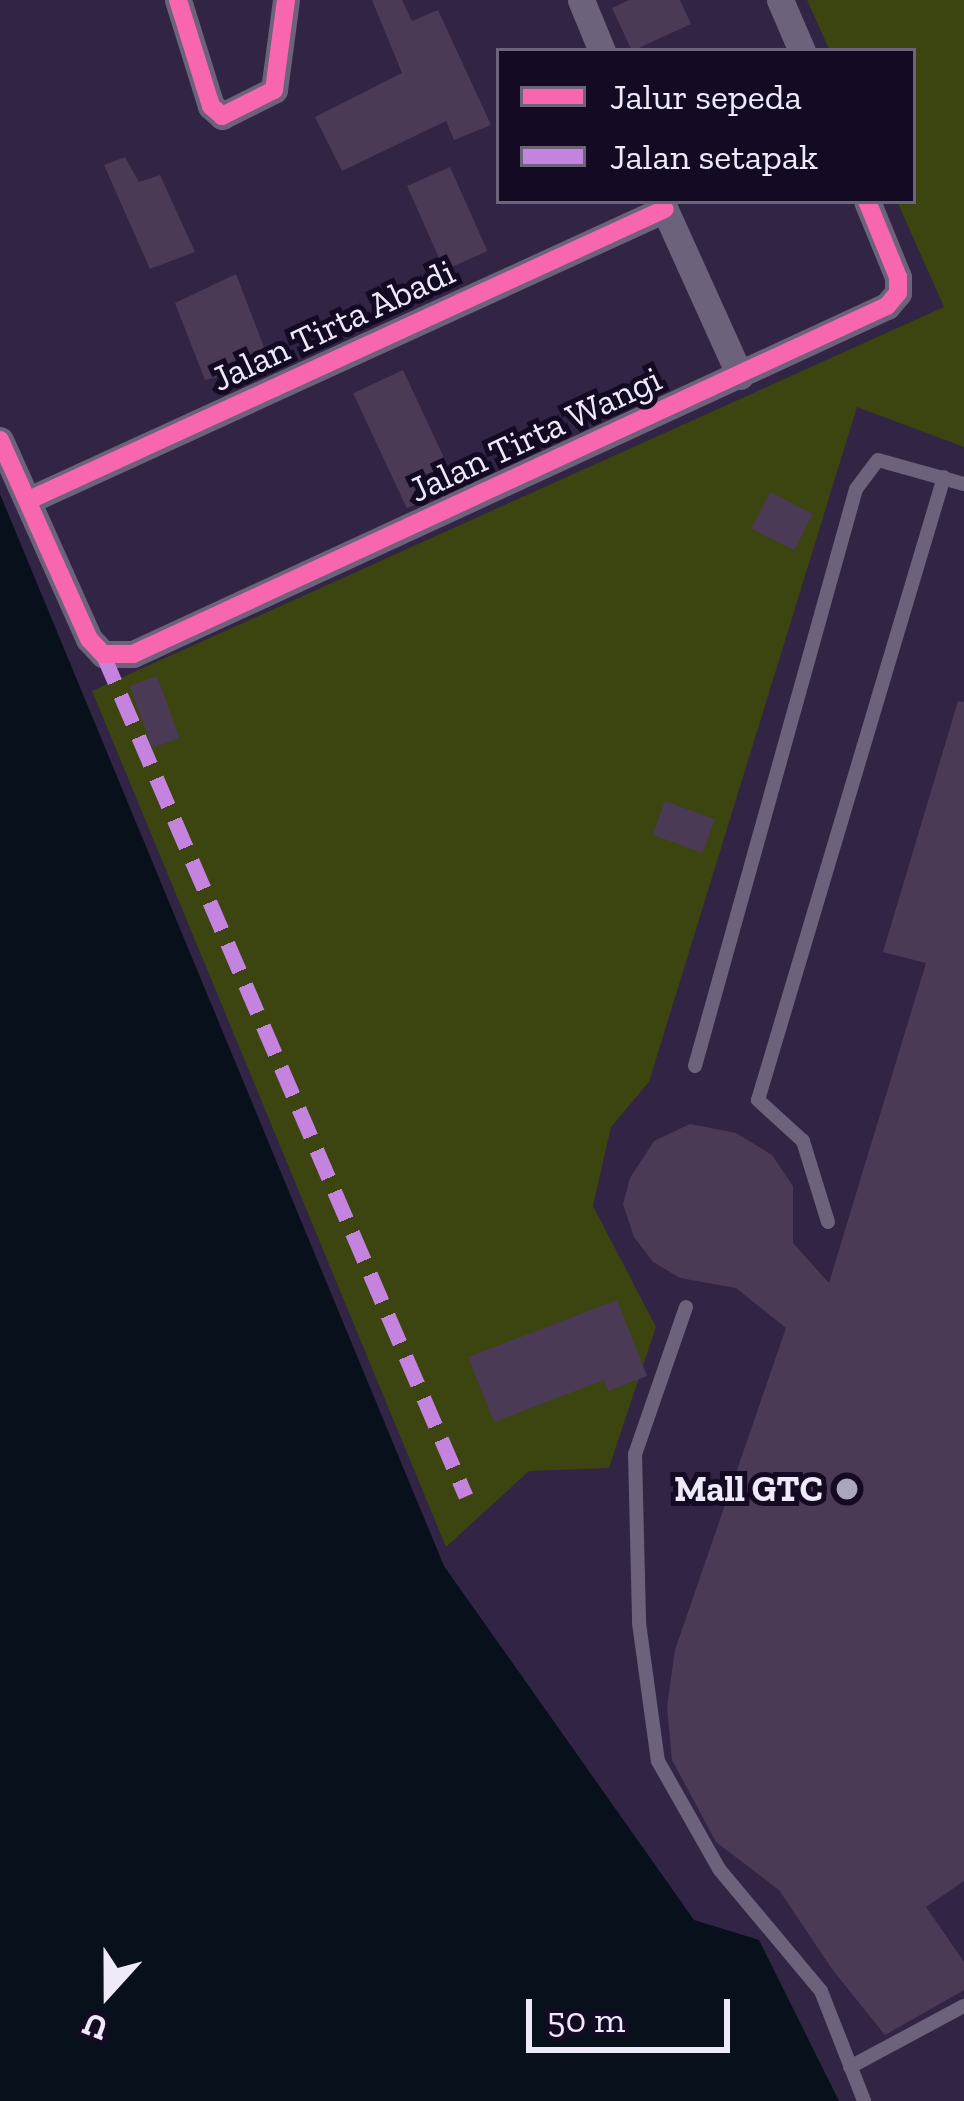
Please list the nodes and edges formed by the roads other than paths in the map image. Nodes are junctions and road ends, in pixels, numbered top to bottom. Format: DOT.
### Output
graph roads {
  1 [pos="178,0"];
  2 [pos="286,0"];
  3 [pos="581,0"];
  4 [pos="780,0"];
  5 [pos="601,48"];
  6 [pos="801,48"];
  7 [pos="868,204"];
  8 [pos="663,205"];
  9 [pos="740,376"];
  10 [pos="0,440"];
  11 [pos="944,477"];
  12 [pos="964,484"];
  13 [pos="29,500"];
  14 [pos="695,1066"];
  15 [pos="828,1222"];
  16 [pos="686,1306"];
  17 [pos="964,2006"];
  18 [pos="850,2067"];
  19 [pos="864,2101"];
  1 -- 2 [label="street"];
  3 -- 5 [label="street"];
  4 -- 6 [label="street"];
  7 -- 9 [label="street, Jalan Tirta Wangi"];
  8 -- 9 [label="street"];
  8 -- 13 [label="street, Jalan Tirta Abadi"];
  9 -- 13 [label="street, Jalan Tirta Wangi"];
  10 -- 13 [label="street"];
  11 -- 12 [label="lane"];
  11 -- 14 [label="lane"];
  11 -- 15 [label="lane"];
  16 -- 18 [label="lane"];
  17 -- 18 [label="lane"];
  18 -- 19 [label="lane"];
}
